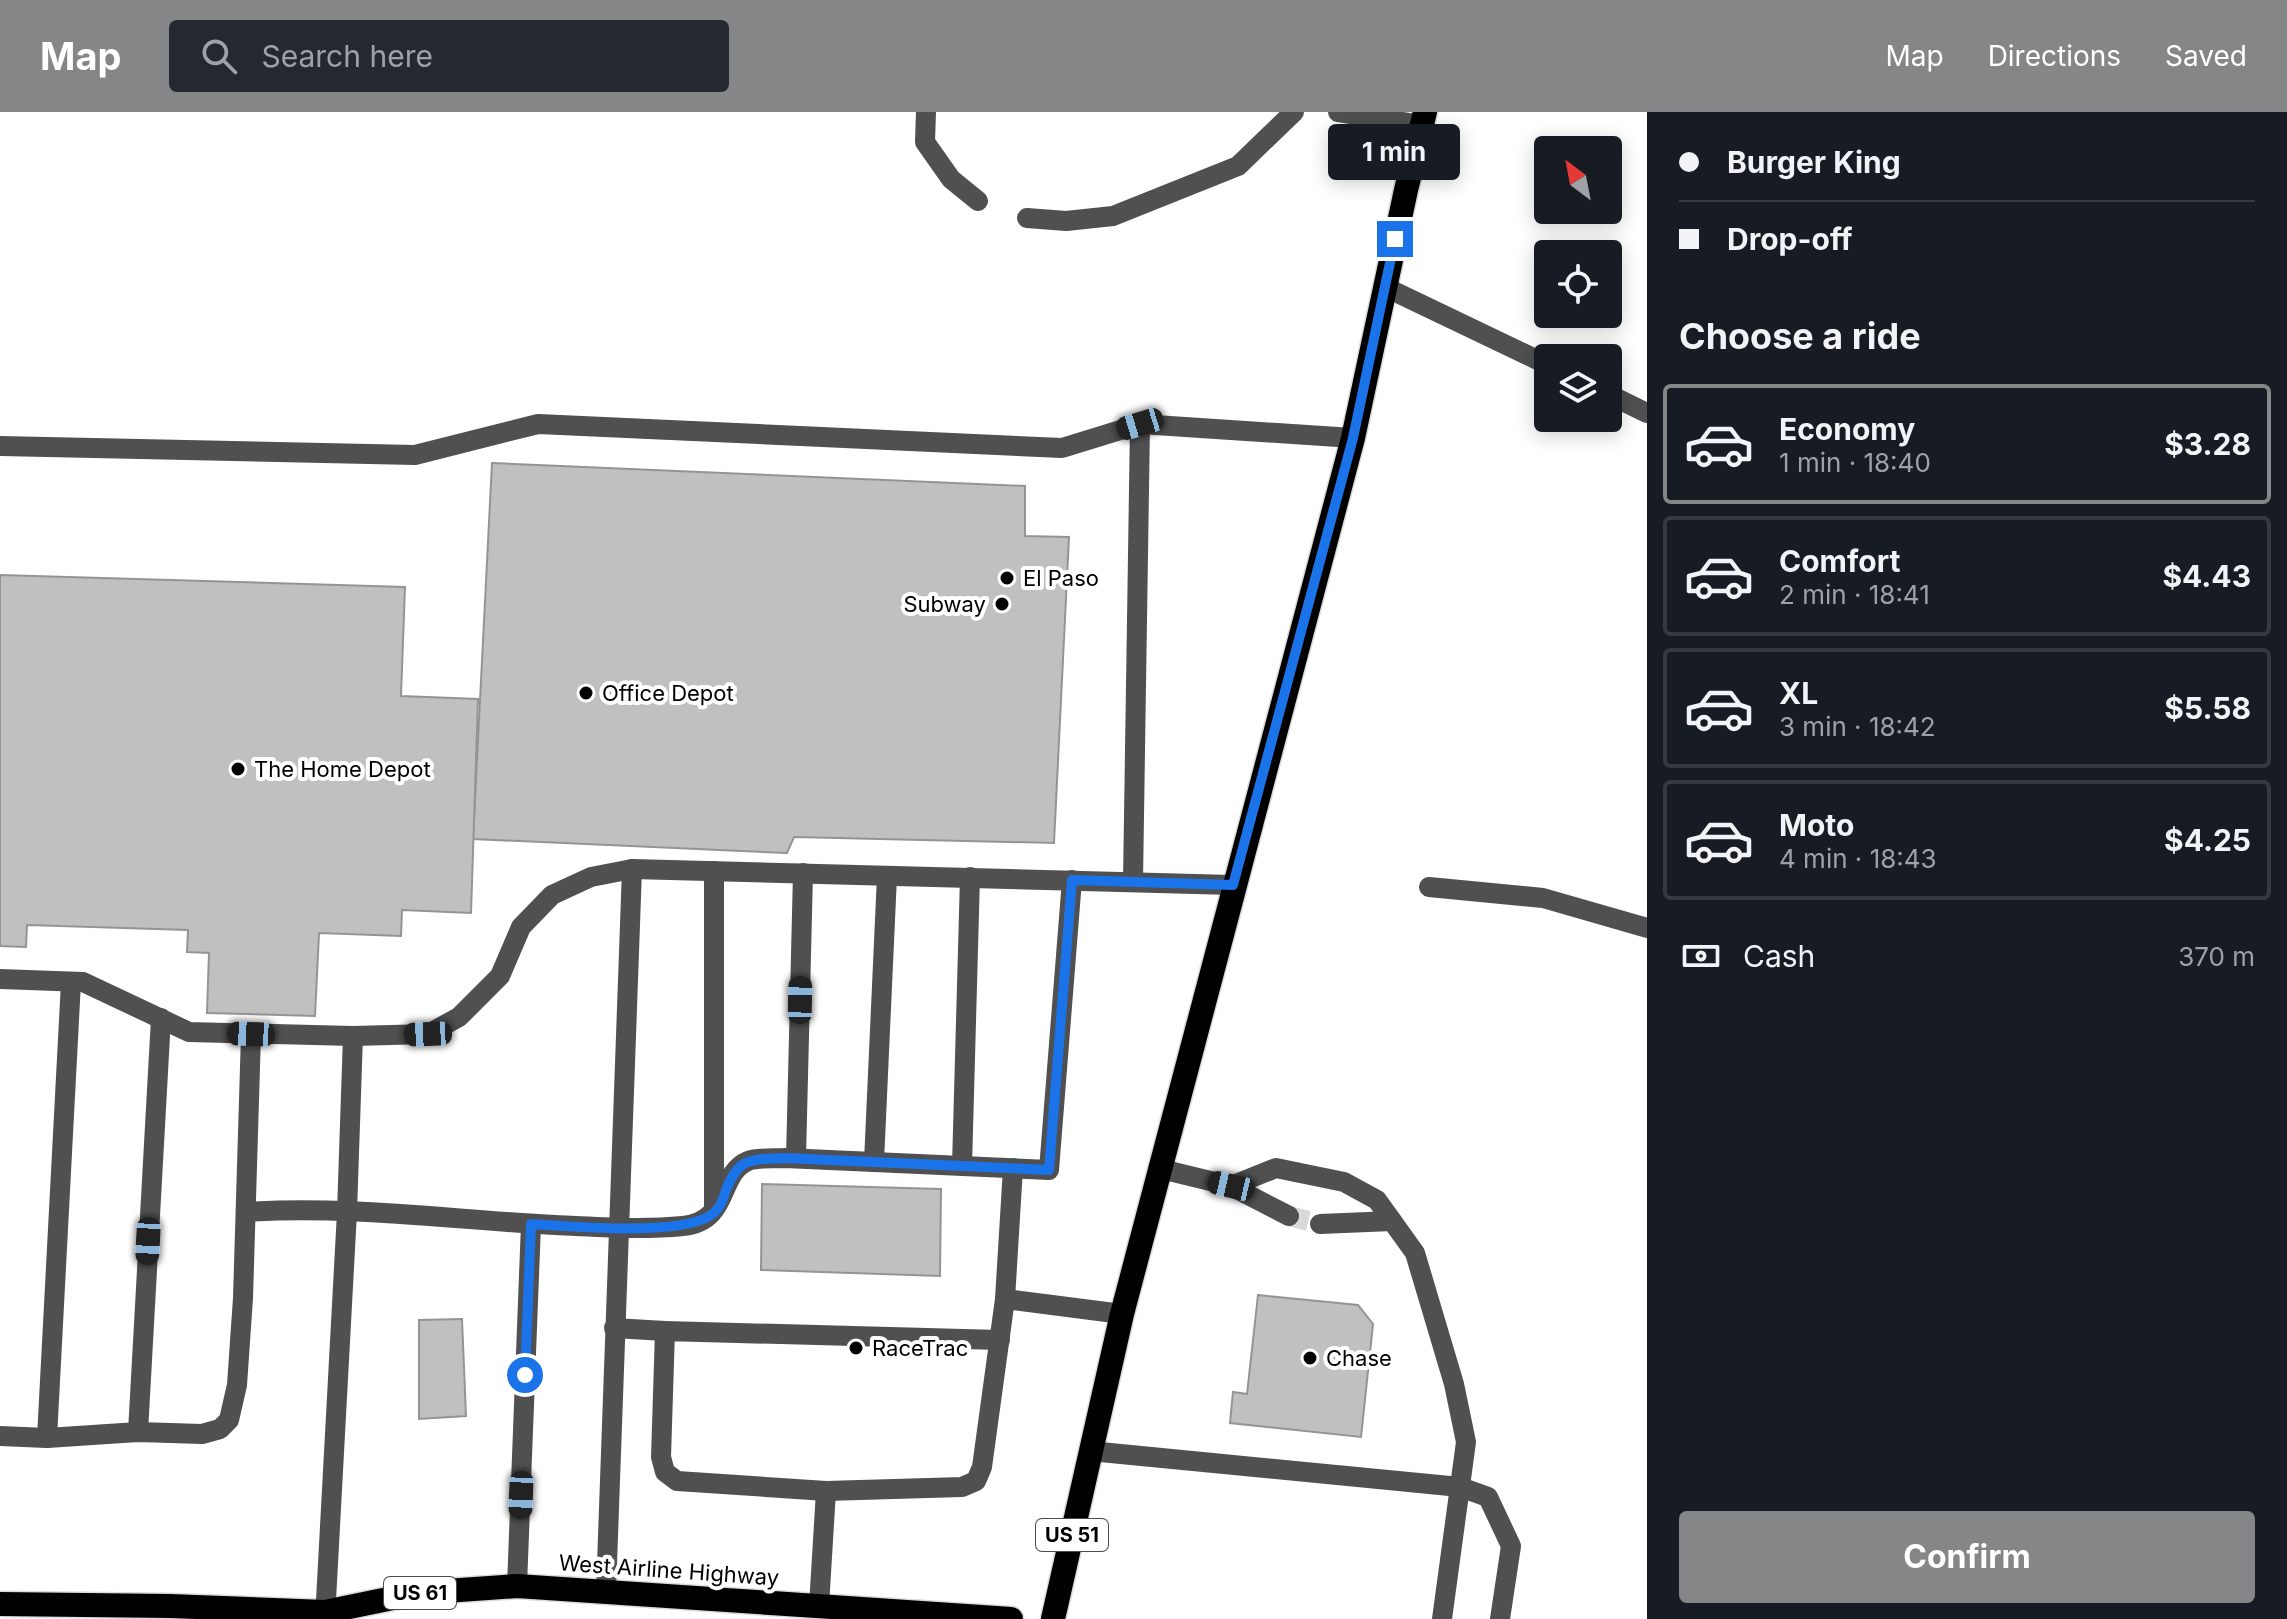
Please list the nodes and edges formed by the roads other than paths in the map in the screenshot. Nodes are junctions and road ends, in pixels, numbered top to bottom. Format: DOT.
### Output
graph roads {
  1 [pos="926,112"];
  2 [pos="1294,112"];
  3 [pos="1338,112"];
  4 [pos="1424,118"];
  5 [pos="978,201"];
  6 [pos="1027,218"];
  7 [pos="1385,287"];
  8 [pos="1534,358"];
  9 [pos="1622,401"];
  10 [pos="1647,413"];
  11 [pos="1140,424"];
  12 [pos="1353,438"];
  13 [pos="0,446"];
  14 [pos="632,869"];
  15 [pos="714,871"];
  16 [pos="803,873"];
  17 [pos="887,876"];
  18 [pos="970,877"];
  19 [pos="1072,880"];
  20 [pos="1133,882"];
  21 [pos="1233,885"];
  22 [pos="1429,887"];
  23 [pos="1647,928"];
  24 [pos="0,979"];
  25 [pos="71,982"];
  26 [pos="161,1018"];
  27 [pos="251,1034"];
  28 [pos="353,1036"];
  29 [pos="796,1158"];
  30 [pos="874,1162"];
  31 [pos="962,1166"];
  32 [pos="1013,1168"];
  33 [pos="1161,1169"];
  34 [pos="1231,1186"];
  35 [pos="246,1212"];
  36 [pos="347,1212"];
  37 [pos="714,1213"];
  38 [pos="1289,1216"];
  39 [pos="1392,1221"];
  40 [pos="531,1224"];
  41 [pos="1320,1224"];
  42 [pos="618,1228"];
  43 [pos="1005,1299"];
  44 [pos="1122,1314"];
  45 [pos="614,1328"];
  46 [pos="665,1331"];
  47 [pos="1000,1340"];
  48 [pos="138,1432"];
  49 [pos="0,1436"];
  50 [pos="47,1438"];
  51 [pos="1090,1451"];
  52 [pos="1460,1487"];
  53 [pos="826,1491"];
  54 [pos="517,1586"];
  55 [pos="606,1592"];
  56 [pos="819,1606"];
  57 [pos="3,1609"];
  58 [pos="170,1612"];
  59 [pos="331,1617"];
  60 [pos="1011,1619"];
  61 [pos="1053,1619"];
  62 [pos="1442,1619"];
  63 [pos="1500,1619"];
  1 -- 5 [label="street"];
  2 -- 6 [label="street"];
  3 -- 4 [label="street"];
  4 -- 7 [label="highway, US 51"];
  7 -- 8 [label="street"];
  7 -- 12 [label="highway, US 51"];
  9 -- 10 [label="street"];
  11 -- 12 [label="street"];
  11 -- 13 [label="street"];
  11 -- 20 [label="street"];
  12 -- 21 [label="highway, US 51"];
  14 -- 15 [label="street"];
  14 -- 28 [label="street"];
  14 -- 42 [label="street"];
  15 -- 16 [label="street"];
  15 -- 37 [label="street"];
  16 -- 17 [label="street"];
  16 -- 29 [label="street"];
  17 -- 18 [label="street"];
  17 -- 30 [label="street"];
  18 -- 19 [label="street"];
  18 -- 31 [label="street"];
  19 -- 20 [label="street"];
  19 -- 32 [label="street"];
  20 -- 21 [label="street"];
  21 -- 33 [label="highway, US 51"];
  22 -- 23 [label="street"];
  24 -- 25 [label="street"];
  25 -- 26 [label="street"];
  25 -- 50 [label="street"];
  26 -- 27 [label="street"];
  26 -- 48 [label="street"];
  27 -- 28 [label="street"];
  27 -- 35 [label="street"];
  28 -- 36 [label="street"];
  29 -- 30 [label="street"];
  29 -- 37 [label="street"];
  30 -- 31 [label="street"];
  31 -- 32 [label="street"];
  32 -- 43 [label="street"];
  33 -- 34 [label="street"];
  33 -- 44 [label="highway, US 51"];
  34 -- 38 [label="street"];
  34 -- 39 [label="street"];
  35 -- 36 [label="street"];
  35 -- 48 [label="street"];
  36 -- 40 [label="street"];
  36 -- 59 [label="street"];
  37 -- 42 [label="street"];
  39 -- 41 [label="street"];
  39 -- 52 [label="street"];
  40 -- 42 [label="street"];
  40 -- 54 [label="street"];
  42 -- 45 [label="street"];
  43 -- 44 [label="street"];
  43 -- 47 [label="street"];
  44 -- 51 [label="highway, US 51"];
  45 -- 46 [label="street"];
  45 -- 55 [label="street"];
  46 -- 47 [label="street"];
  46 -- 53 [label="street"];
  47 -- 53 [label="street"];
  48 -- 50 [label="street"];
  49 -- 50 [label="street"];
  51 -- 52 [label="street"];
  51 -- 61 [label="highway, US 51"];
  52 -- 62 [label="street"];
  52 -- 63 [label="street"];
  53 -- 56 [label="street"];
  54 -- 55 [label="highway, West Airline Highway / US 61"];
  54 -- 59 [label="highway, West Airline Highway / US 61"];
  55 -- 56 [label="highway, West Airline Highway / US 61"];
  56 -- 60 [label="highway, West Airline Highway / US 61"];
  57 -- 58 [label="highway, West Airline Highway / US 61"];
  58 -- 59 [label="highway, West Airline Highway / US 61"];
}
